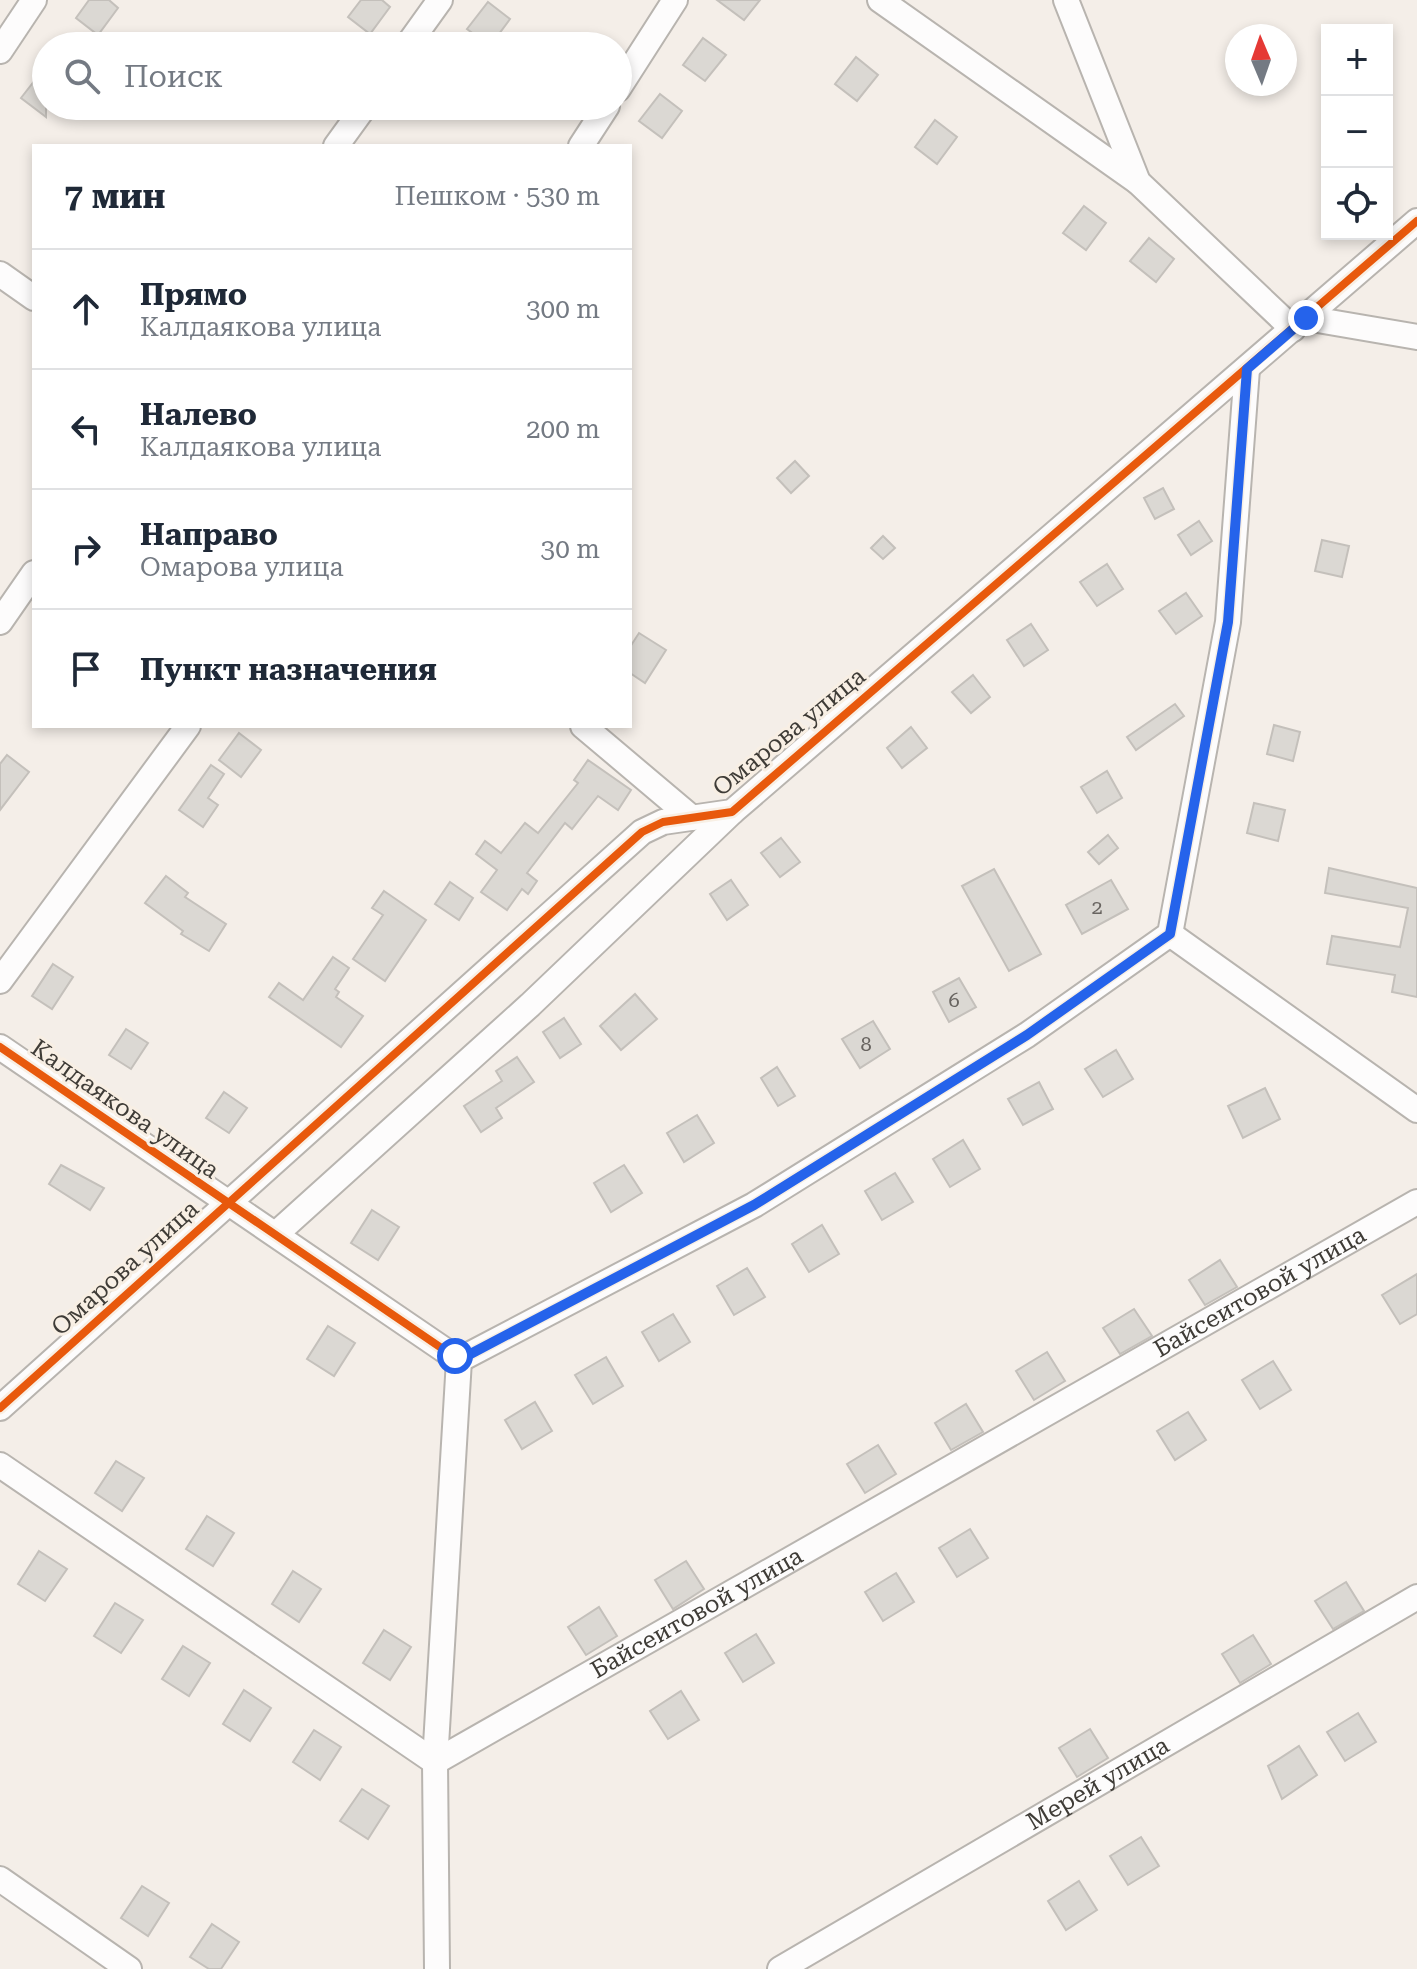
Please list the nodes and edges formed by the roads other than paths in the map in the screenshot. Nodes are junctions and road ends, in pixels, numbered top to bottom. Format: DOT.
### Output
graph roads {
  1 [pos="34,0"];
  2 [pos="440,0"];
  3 [pos="675,0"];
  4 [pos="880,0"];
  5 [pos="1066,0"];
  6 [pos="417,32"];
  7 [pos="0,51"];
  8 [pos="632,67"];
  9 [pos="355,120"];
  10 [pos="598,120"];
  11 [pos="337,144"];
  12 [pos="582,144"];
  13 [pos="1138,182"];
  14 [pos="1417,221"];
  15 [pos="0,274"];
  16 [pos="32,297"];
  17 [pos="1300,323"];
  18 [pos="1417,337"];
  19 [pos="1247,369"];
  20 [pos="32,576"];
  21 [pos="0,622"];
  22 [pos="187,728"];
  23 [pos="585,728"];
  24 [pos="732,812"];
  25 [pos="692,818"];
  26 [pos="1170,934"];
  27 [pos="0,981"];
  28 [pos="0,1047"];
  29 [pos="1417,1110"];
  30 [pos="1417,1202"];
  31 [pos="227,1203"];
  32 [pos="277,1233"];
  33 [pos="459,1360"];
  34 [pos="0,1408"];
  35 [pos="0,1465"];
  36 [pos="1417,1597"];
  37 [pos="435,1762"];
  38 [pos="0,1879"];
  39 [pos="129,1969"];
  40 [pos="437,1969"];
  41 [pos="780,1969"];
  1 -- 7 [label="street"];
  2 -- 6 [label="street"];
  3 -- 8 [label="street"];
  4 -- 13 [label="street"];
  5 -- 13 [label="street"];
  9 -- 11 [label="street"];
  10 -- 12 [label="street"];
  13 -- 17 [label="street"];
  14 -- 17 [label="street, Омарова улица"];
  15 -- 16 [label="street"];
  17 -- 18 [label="street"];
  17 -- 19 [label="street, Омарова улица"];
  19 -- 24 [label="street, Омарова улица"];
  19 -- 26 [label="street"];
  20 -- 21 [label="street"];
  22 -- 27 [label="street"];
  23 -- 25 [label="street"];
  24 -- 25 [label="street, Омарова улица"];
  24 -- 32 [label="street"];
  25 -- 31 [label="street, Омарова улица"];
  26 -- 29 [label="street"];
  26 -- 33 [label="street"];
  28 -- 31 [label="street, Калдаякова улица"];
  30 -- 37 [label="street, Байсеитовой улица"];
  31 -- 32 [label="street, Калдаякова улица"];
  31 -- 34 [label="street, Омарова улица"];
  32 -- 33 [label="street, Калдаякова улица"];
  33 -- 37 [label="street"];
  35 -- 37 [label="street"];
  36 -- 41 [label="street, Мерей улица"];
  37 -- 40 [label="street"];
  38 -- 39 [label="street"];
}
